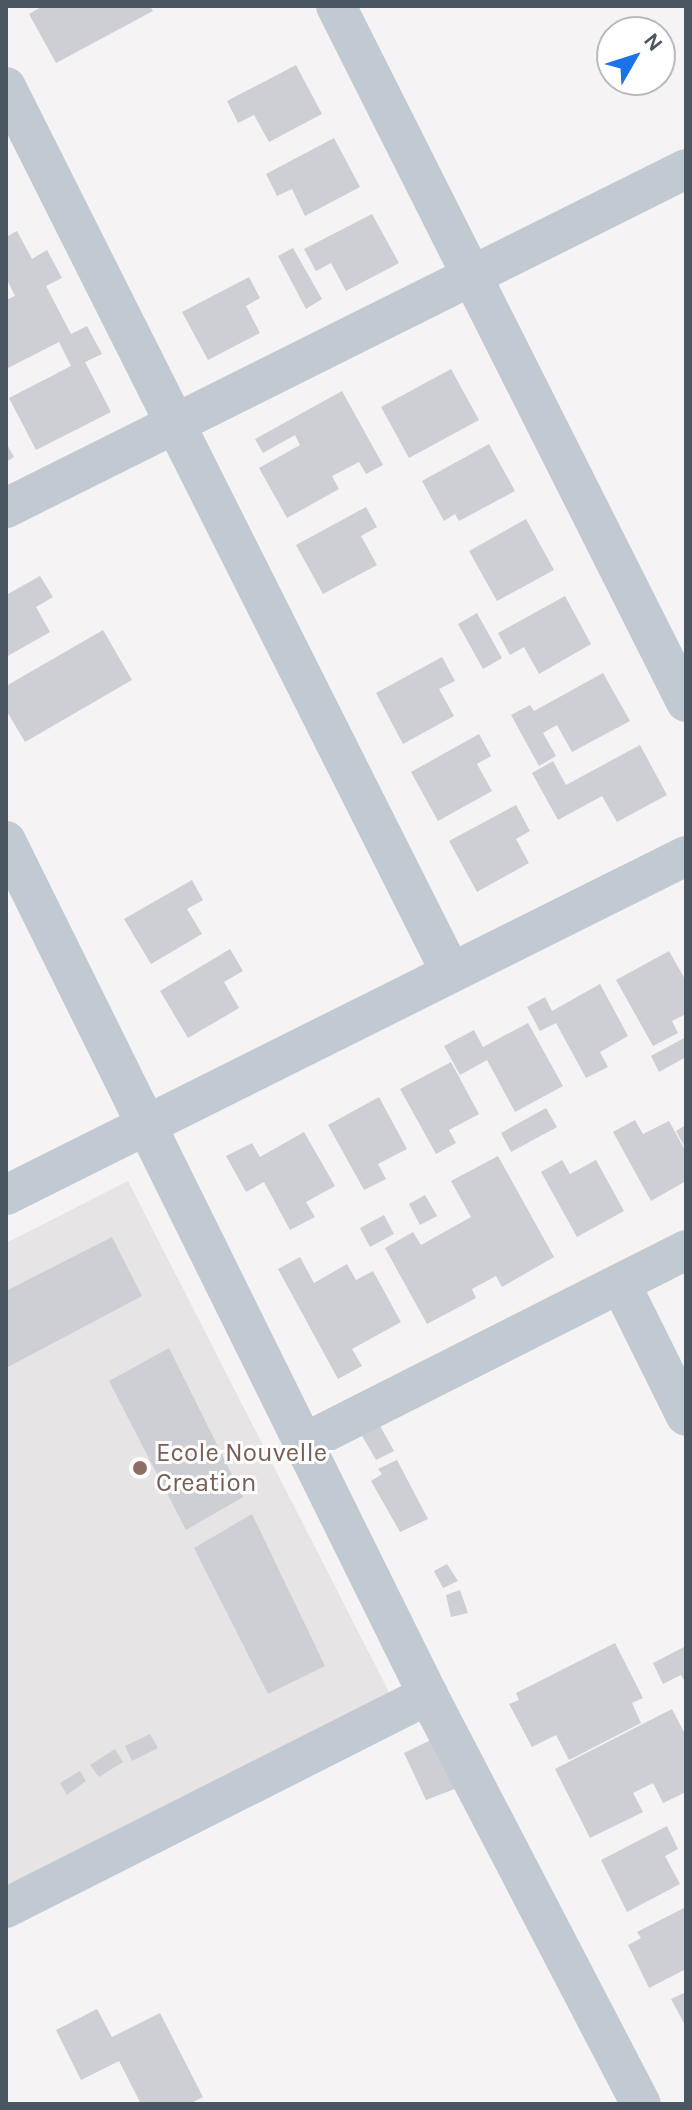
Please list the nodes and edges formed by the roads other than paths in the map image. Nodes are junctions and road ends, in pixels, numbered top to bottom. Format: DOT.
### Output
graph roads {
  1 [pos="336,6"];
  2 [pos="6,87"];
  3 [pos="686,169"];
  4 [pos="472,275"];
  5 [pos="176,424"];
  6 [pos="6,508"];
  7 [pos="686,702"];
  8 [pos="6,841"];
  9 [pos="686,856"];
  10 [pos="451,973"];
  11 [pos="149,1124"];
  12 [pos="6,1195"];
  13 [pos="686,1250"];
  14 [pos="621,1285"];
  15 [pos="686,1416"];
  16 [pos="304,1443"];
  17 [pos="428,1695"];
  18 [pos="6,1908"];
  19 [pos="641,2104"];
  1 -- 4 [label="street"];
  2 -- 5 [label="street"];
  3 -- 4 [label="street"];
  4 -- 5 [label="street"];
  4 -- 7 [label="street"];
  5 -- 6 [label="street"];
  5 -- 10 [label="street"];
  8 -- 11 [label="street"];
  9 -- 10 [label="street"];
  10 -- 11 [label="street"];
  11 -- 12 [label="street"];
  11 -- 16 [label="street"];
  13 -- 14 [label="street"];
  14 -- 15 [label="street"];
  14 -- 16 [label="street"];
  16 -- 17 [label="street"];
  17 -- 18 [label="street"];
  17 -- 19 [label="street"];
}
